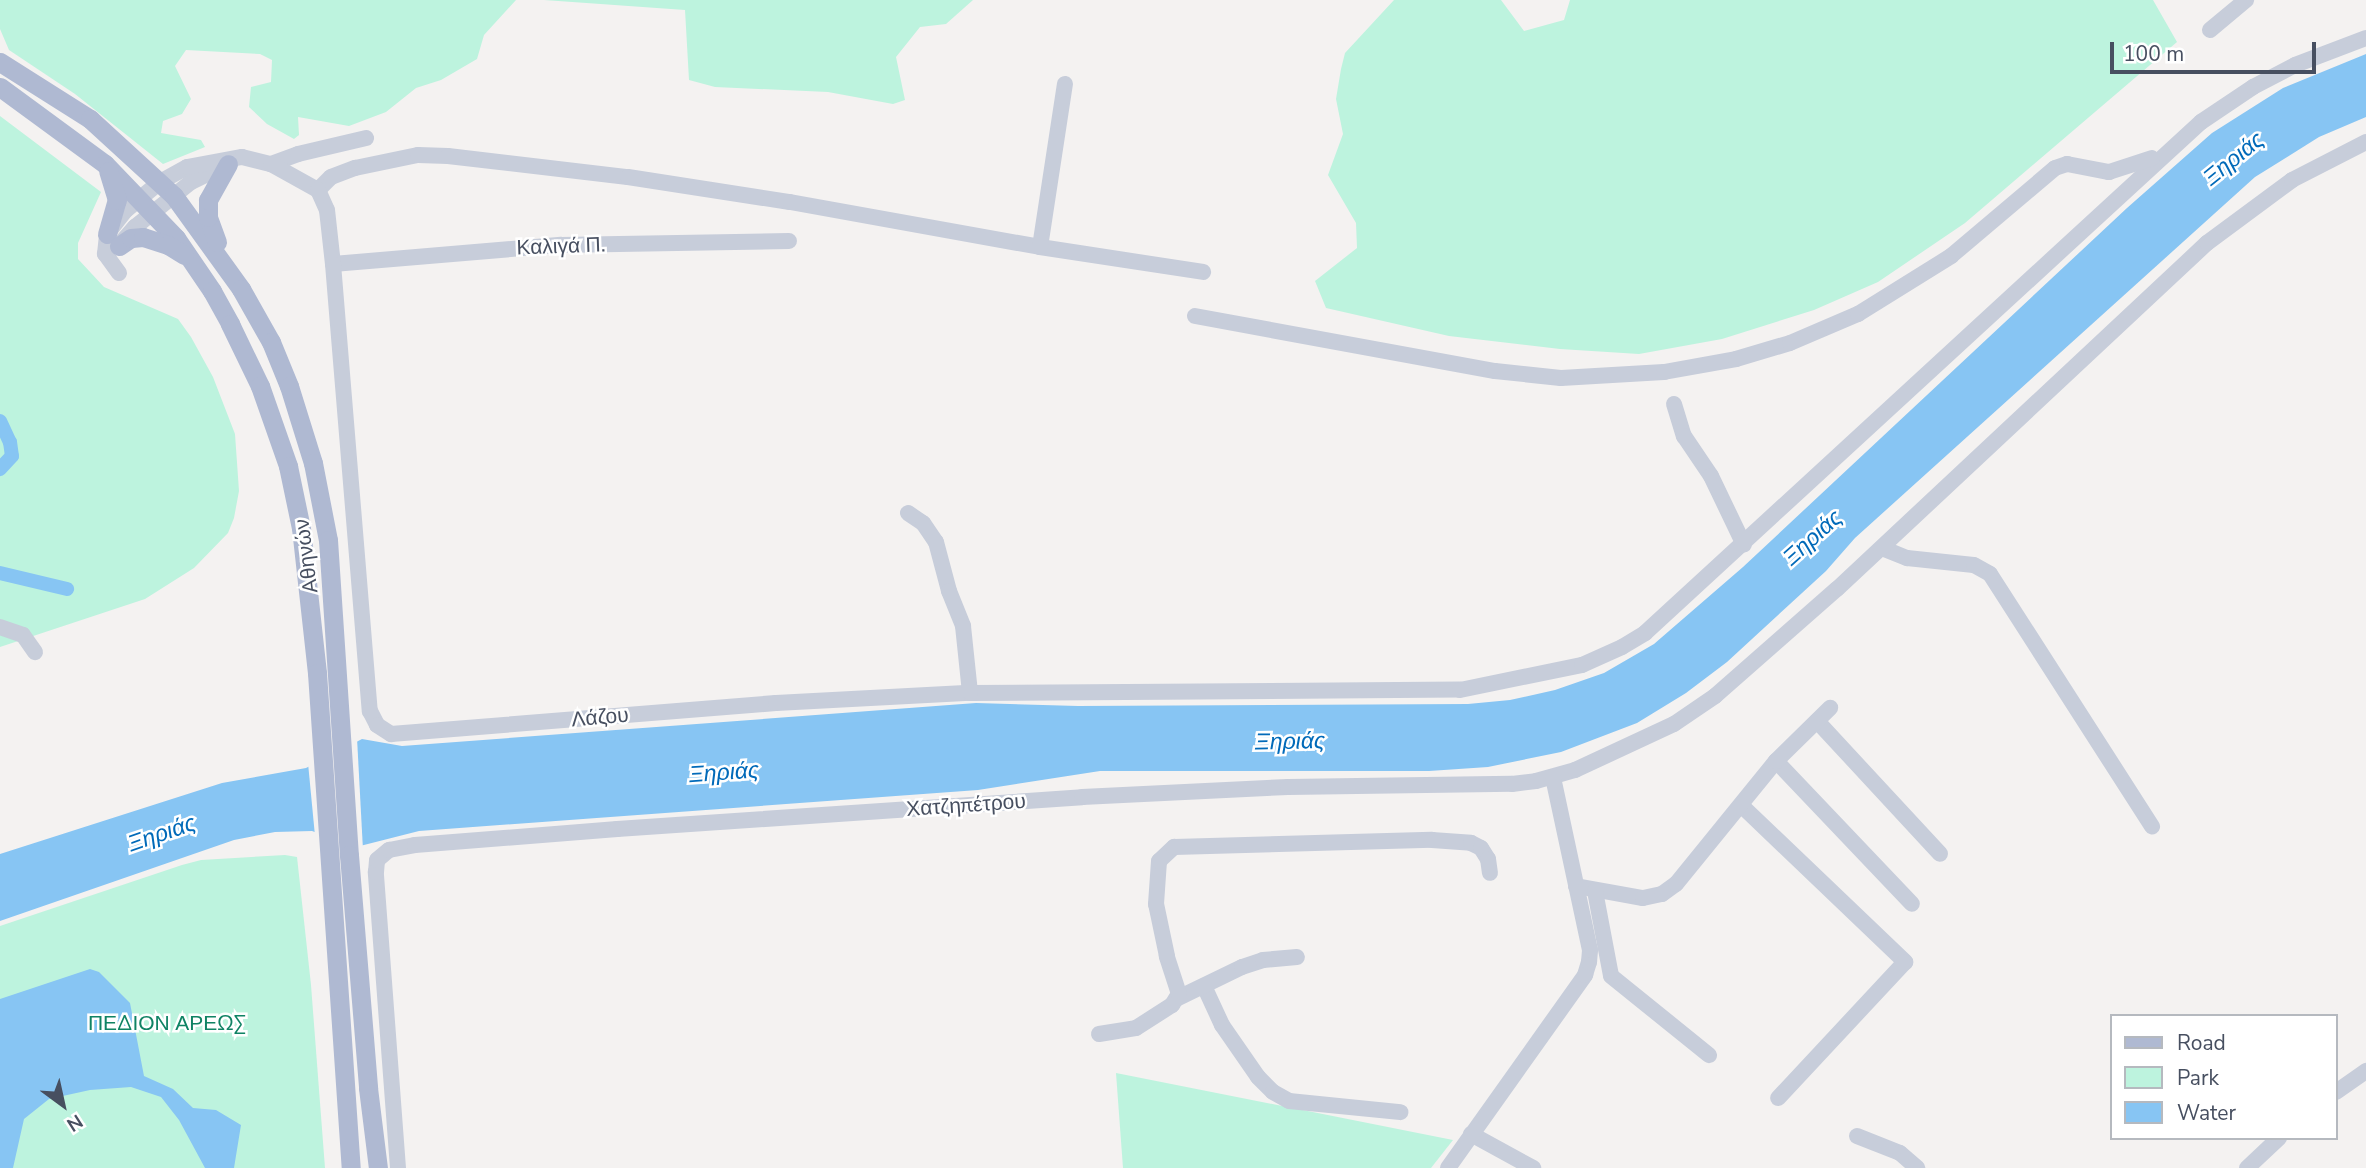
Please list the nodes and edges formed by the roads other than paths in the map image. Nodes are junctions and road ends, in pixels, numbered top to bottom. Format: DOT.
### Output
graph roads {
  1 [pos="2246,0"];
  2 [pos="2210,30"];
  3 [pos="2366,38"];
  4 [pos="0,62"];
  5 [pos="1065,85"];
  6 [pos="0,87"];
  7 [pos="366,138"];
  8 [pos="2366,142"];
  9 [pos="2161,155"];
  10 [pos="235,161"];
  11 [pos="105,164"];
  12 [pos="271,164"];
  13 [pos="167,189"];
  14 [pos="318,190"];
  15 [pos="146,205"];
  16 [pos="113,240"];
  17 [pos="789,242"];
  18 [pos="1040,247"];
  19 [pos="223,263"];
  20 [pos="333,264"];
  21 [pos="197,268"];
  22 [pos="1203,272"];
  23 [pos="1195,316"];
  24 [pos="1674,404"];
  25 [pos="908,513"];
  26 [pos="1744,545"];
  27 [pos="1882,548"];
  28 [pos="0,627"];
  29 [pos="35,652"];
  30 [pos="970,693"];
  31 [pos="1830,708"];
  32 [pos="1816,721"];
  33 [pos="1776,761"];
  34 [pos="1553,777"];
  35 [pos="1742,806"];
  36 [pos="2152,826"];
  37 [pos="1940,854"];
  38 [pos="1490,873"];
  39 [pos="1576,886"];
  40 [pos="1595,891"];
  41 [pos="1912,904"];
  42 [pos="1297,957"];
  43 [pos="1204,986"];
  44 [pos="1176,999"];
  45 [pos="1099,1034"];
  46 [pos="1709,1055"];
  47 [pos="2366,1071"];
  48 [pos="2338,1091"];
  49 [pos="1778,1098"];
  50 [pos="1400,1112"];
  51 [pos="1471,1133"];
  52 [pos="1857,1136"];
  53 [pos="2277,1140"];
  54 [pos="351,1168"];
  55 [pos="378,1168"];
  56 [pos="398,1168"];
  57 [pos="1448,1168"];
  58 [pos="1533,1168"];
  59 [pos="1917,1168"];
  60 [pos="2247,1168"];
  1 -- 2 [label="street"];
  3 -- 9 [label="street, Λάζου"];
  4 -- 13 [label="main road, Αθηνών"];
  5 -- 18 [label="street"];
  6 -- 11 [label="main road, Αθηνών"];
  7 -- 12 [label="street"];
  8 -- 27 [label="street, Χατζηπέτρου"];
  9 -- 23 [label="street"];
  9 -- 26 [label="street, Λάζου"];
  10 -- 12 [label="street"];
  10 -- 13 [label="street"];
  10 -- 19 [label="main road"];
  11 -- 15 [label="main road, Αθηνών"];
  11 -- 16 [label="main road"];
  12 -- 14 [label="street"];
  13 -- 15 [label="street"];
  13 -- 19 [label="main road, Αθηνών"];
  14 -- 18 [label="street"];
  14 -- 20 [label="street"];
  15 -- 16 [label="street"];
  15 -- 21 [label="main road, Αθηνών"];
  16 -- 21 [label="main road"];
  17 -- 20 [label="street, Καλιγά Π."];
  18 -- 22 [label="street"];
  19 -- 55 [label="main road, Αθηνών"];
  20 -- 30 [label="street, Λάζου"];
  21 -- 54 [label="main road, Αθηνών"];
  24 -- 26 [label="street"];
  25 -- 30 [label="street"];
  26 -- 30 [label="street, Λάζου"];
  27 -- 34 [label="street, Χατζηπέτρου"];
  27 -- 36 [label="street"];
  28 -- 29 [label="street"];
  31 -- 32 [label="street"];
  32 -- 33 [label="street"];
  32 -- 37 [label="street"];
  33 -- 35 [label="street"];
  33 -- 41 [label="street"];
  34 -- 39 [label="street"];
  34 -- 56 [label="street, Χατζηπέτρου"];
  35 -- 40 [label="street"];
  35 -- 49 [label="street"];
  38 -- 44 [label="street"];
  39 -- 40 [label="street"];
  39 -- 51 [label="street"];
  40 -- 46 [label="street"];
  42 -- 43 [label="street"];
  43 -- 44 [label="street"];
  43 -- 50 [label="street"];
  44 -- 45 [label="street"];
  47 -- 48 [label="street"];
  51 -- 57 [label="street"];
  51 -- 58 [label="street"];
  52 -- 59 [label="street"];
  53 -- 60 [label="street"];
}
